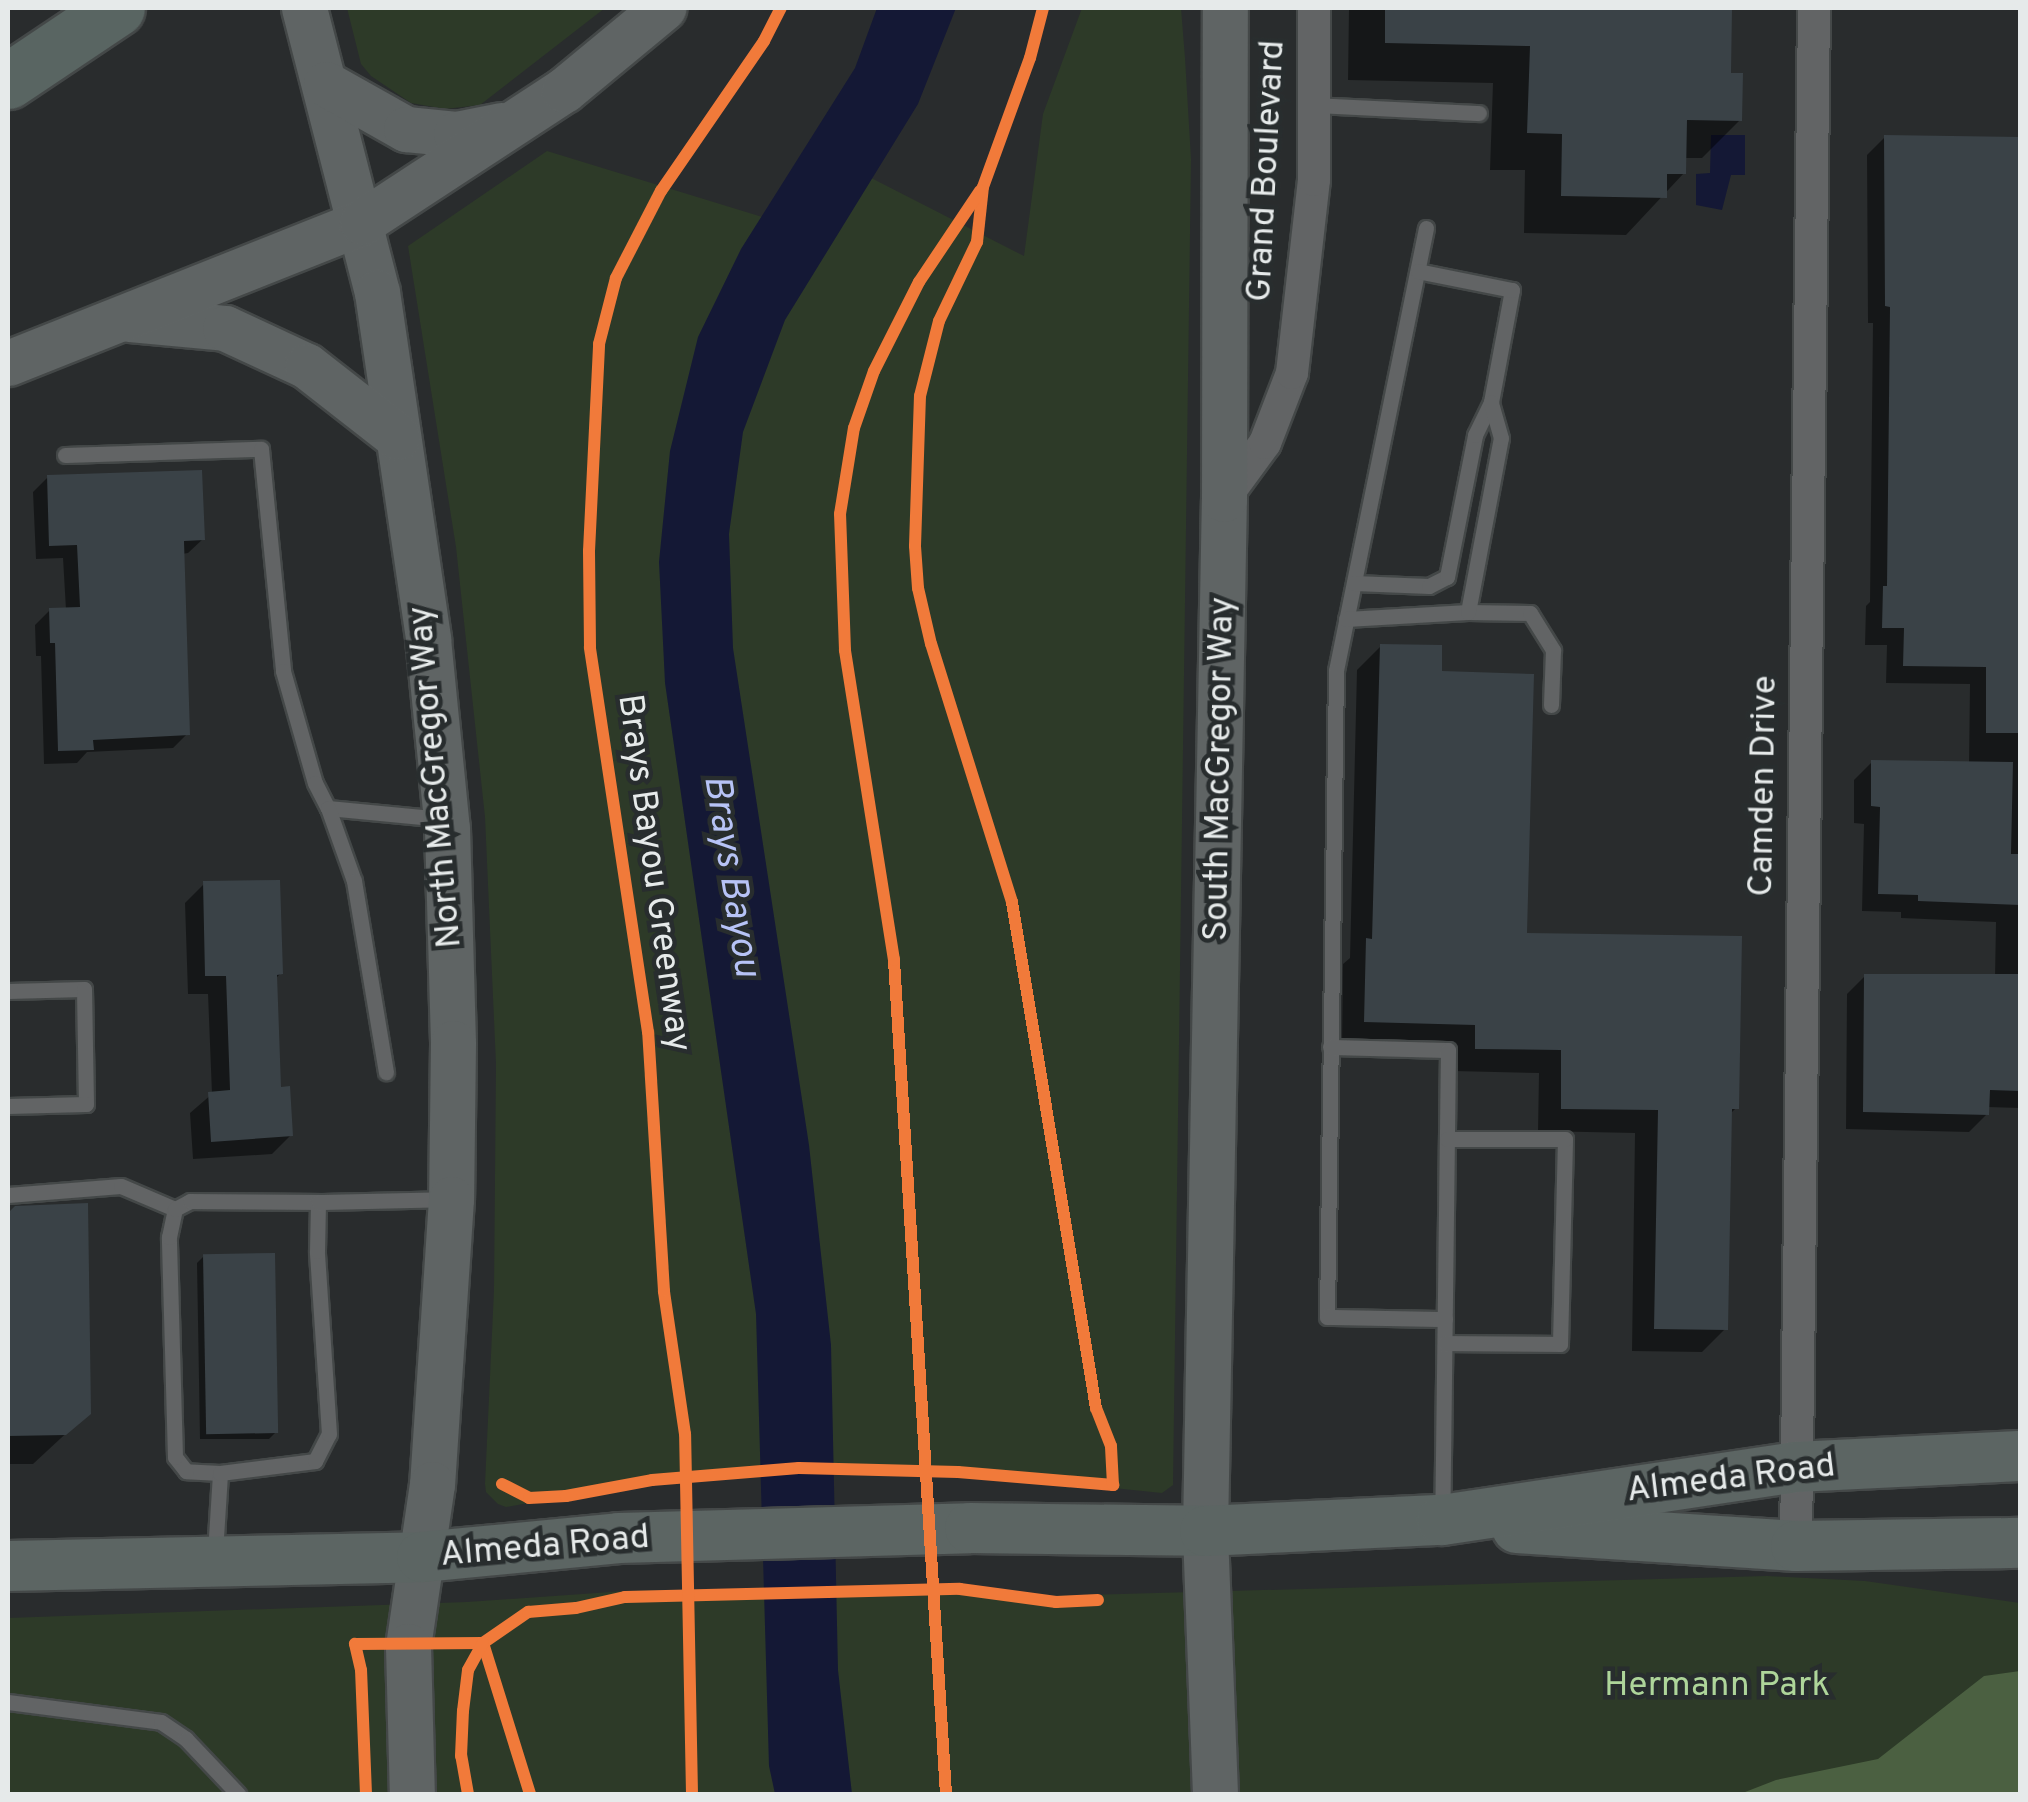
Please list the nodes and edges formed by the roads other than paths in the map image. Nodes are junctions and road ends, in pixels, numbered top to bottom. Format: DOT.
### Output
graph roads {
  1 [pos="117,8"];
  2 [pos="304,8"];
  3 [pos="663,8"];
  4 [pos="1225,8"];
  5 [pos="1314,8"];
  6 [pos="1813,17"];
  7 [pos="8,81"];
  8 [pos="326,84"];
  9 [pos="1314,105"];
  10 [pos="1479,114"];
  11 [pos="519,121"];
  12 [pos="362,222"];
  13 [pos="1426,228"];
  14 [pos="1418,271"];
  15 [pos="118,318"];
  16 [pos="8,364"];
  17 [pos="1491,402"];
  18 [pos="398,437"];
  19 [pos="65,454"];
  20 [pos="1224,498"];
  21 [pos="1354,583"];
  22 [pos="1468,612"];
  23 [pos="1346,619"];
  24 [pos="1552,705"];
  25 [pos="328,808"];
  26 [pos="446,820"];
  27 [pos="8,991"];
  28 [pos="1330,1048"];
  29 [pos="386,1072"];
  30 [pos="8,1106"];
  31 [pos="1447,1139"];
  32 [pos="8,1195"];
  33 [pos="451,1199"];
  34 [pos="318,1202"];
  35 [pos="176,1209"];
  36 [pos="1445,1320"];
  37 [pos="1444,1343"];
  38 [pos="2020,1456"];
  39 [pos="1795,1468"];
  40 [pos="220,1473"];
  41 [pos="1442,1520"];
  42 [pos="1205,1531"];
  43 [pos="2020,1543"];
  44 [pos="1796,1546"];
  45 [pos="422,1557"];
  46 [pos="214,1559"];
  47 [pos="8,1566"];
  48 [pos="8,1702"];
  49 [pos="238,1794"];
  50 [pos="412,1794"];
  51 [pos="1215,1794"];
  1 -- 7 [label="highway"];
  2 -- 8 [label="main road, North MacGregor Way"];
  3 -- 11 [label="main road"];
  4 -- 20 [label="main road, South MacGregor Way"];
  5 -- 9 [label="street, Grand Boulevard"];
  6 -- 39 [label="street, Camden Drive"];
  8 -- 11 [label="main road"];
  8 -- 12 [label="main road, North MacGregor Way"];
  9 -- 10 [label="lane"];
  9 -- 20 [label="street, Grand Boulevard"];
  11 -- 12 [label="main road"];
  12 -- 15 [label="main road"];
  12 -- 18 [label="main road, North MacGregor Way"];
  13 -- 14 [label="lane"];
  14 -- 17 [label="lane"];
  14 -- 21 [label="lane"];
  15 -- 16 [label="main road"];
  15 -- 18 [label="main road"];
  17 -- 21 [label="lane"];
  17 -- 22 [label="lane"];
  18 -- 26 [label="main road, North MacGregor Way"];
  19 -- 25 [label="lane"];
  20 -- 42 [label="main road, South MacGregor Way"];
  21 -- 23 [label="lane"];
  22 -- 23 [label="lane"];
  22 -- 24 [label="lane"];
  23 -- 28 [label="lane"];
  25 -- 26 [label="lane"];
  25 -- 29 [label="lane"];
  26 -- 33 [label="main road, North MacGregor Way"];
  27 -- 30 [label="lane"];
  28 -- 31 [label="lane"];
  28 -- 36 [label="lane"];
  31 -- 36 [label="lane"];
  31 -- 37 [label="lane"];
  32 -- 35 [label="lane"];
  33 -- 34 [label="lane"];
  33 -- 45 [label="main road, North MacGregor Way"];
  34 -- 35 [label="lane"];
  34 -- 40 [label="lane"];
  35 -- 40 [label="lane"];
  36 -- 37 [label="lane"];
  37 -- 41 [label="lane"];
  38 -- 39 [label="main road, Almeda Road"];
  39 -- 41 [label="main road, Almeda Road"];
  39 -- 44 [label="street, Camden Drive"];
  40 -- 46 [label="lane"];
  41 -- 42 [label="main road, Almeda Road"];
  41 -- 44 [label="main road, Almeda Road"];
  42 -- 45 [label="main road, Almeda Road"];
  42 -- 51 [label="main road, South MacGregor Way"];
  43 -- 44 [label="main road, Almeda Road"];
  45 -- 46 [label="main road, Almeda Road"];
  45 -- 50 [label="main road, North MacGregor Way"];
  46 -- 47 [label="main road, Almeda Road"];
  48 -- 49 [label="lane"];
}
